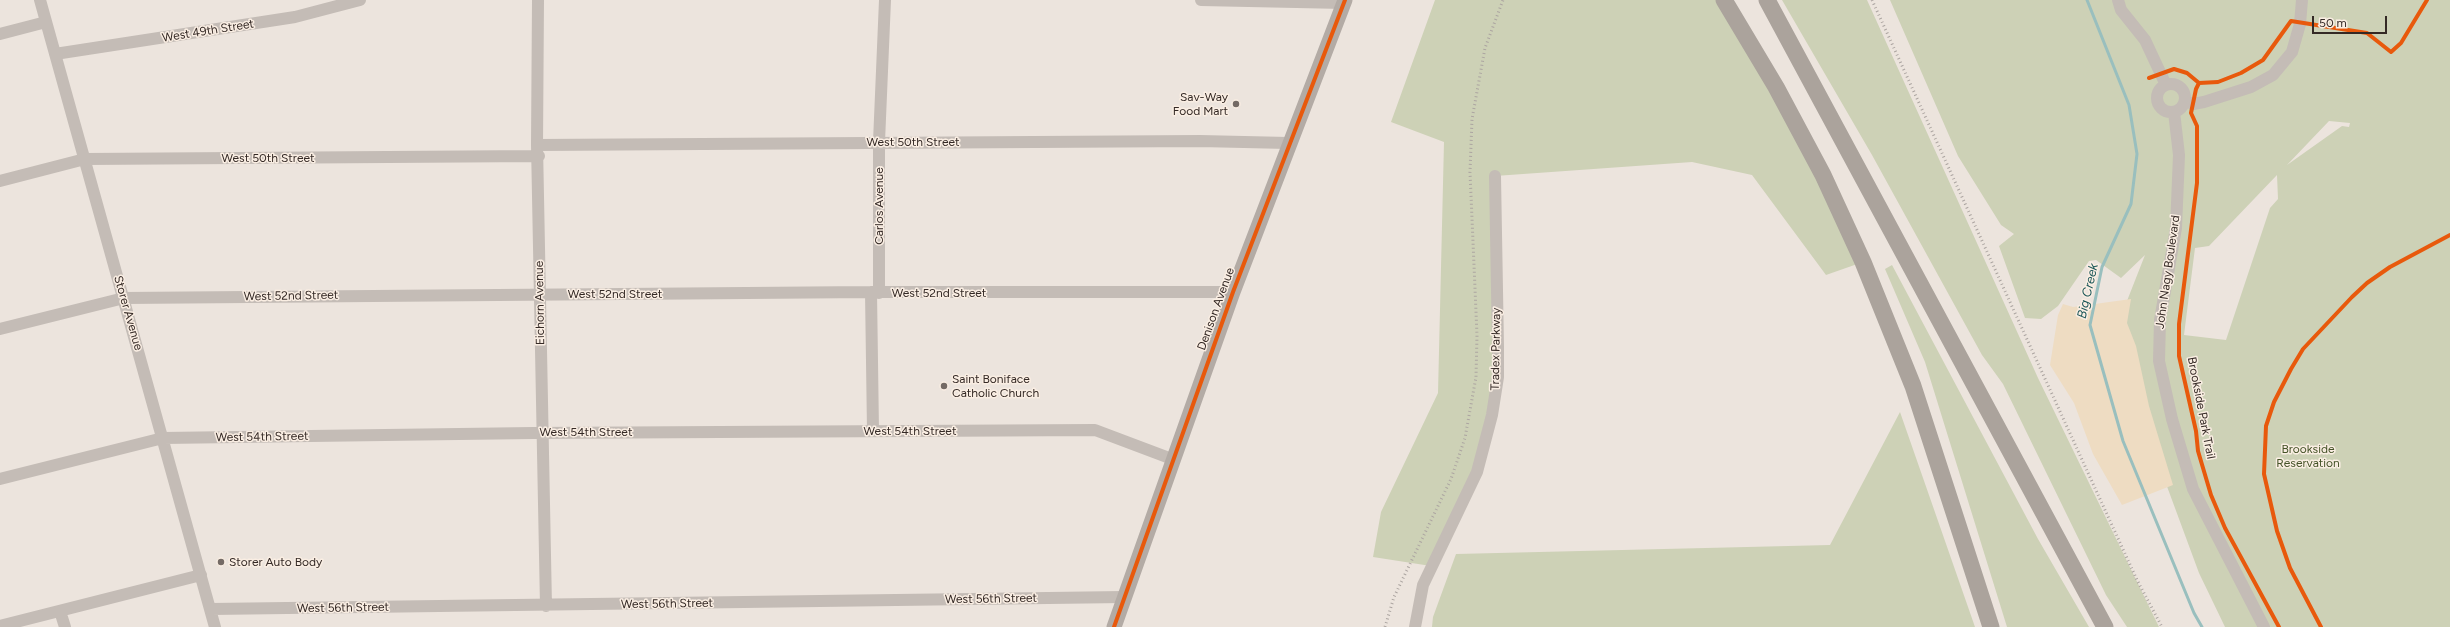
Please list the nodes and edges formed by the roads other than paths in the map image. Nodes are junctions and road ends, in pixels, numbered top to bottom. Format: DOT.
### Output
graph roads {
  1 [pos="40,0"];
  2 [pos="360,0"];
  3 [pos="538,0"];
  4 [pos="884,0"];
  5 [pos="1201,0"];
  6 [pos="1724,0"];
  7 [pos="1759,0"];
  8 [pos="1767,0"];
  9 [pos="2118,0"];
  10 [pos="2302,0"];
  11 [pos="1344,2"];
  12 [pos="46,22"];
  13 [pos="0,34"];
  14 [pos="55,54"];
  15 [pos="2166,85"];
  16 [pos="1820,99"];
  17 [pos="2185,101"];
  18 [pos="2174,112"];
  19 [pos="879,142"];
  20 [pos="1288,143"];
  21 [pos="538,150"];
  22 [pos="85,159"];
  23 [pos="1494,176"];
  24 [pos="0,181"];
  25 [pos="875,292"];
  26 [pos="1233,292"];
  27 [pos="540,294"];
  28 [pos="124,298"];
  29 [pos="0,330"];
  30 [pos="873,431"];
  31 [pos="542,433"];
  32 [pos="163,438"];
  33 [pos="1172,459"];
  34 [pos="0,479"];
  35 [pos="202,575"];
  36 [pos="1124,597"];
  37 [pos="546,606"];
  38 [pos="211,609"];
  39 [pos="60,611"];
  40 [pos="0,626"];
  41 [pos="65,627"];
  42 [pos="215,627"];
  43 [pos="1114,627"];
  44 [pos="1415,627"];
  45 [pos="1991,627"];
  46 [pos="2106,627"];
  47 [pos="2264,627"];
  1 -- 12 [label="street, Storer Avenue"];
  2 -- 14 [label="street, West 49th Street"];
  3 -- 21 [label="street, Eichorn Avenue"];
  4 -- 19 [label="street, Carlos Avenue"];
  5 -- 11 [label="street"];
  6 -- 45 [label="highway"];
  7 -- 16 [label="highway"];
  8 -- 16 [label="highway"];
  9 -- 15 [label="street"];
  10 -- 17 [label="street"];
  11 -- 20 [label="main road, Denison Avenue"];
  12 -- 13 [label="street"];
  12 -- 14 [label="street, Storer Avenue"];
  14 -- 22 [label="street, Storer Avenue"];
  15 -- 17 [label="street"];
  15 -- 18 [label="street"];
  16 -- 46 [label="highway"];
  17 -- 18 [label="street"];
  18 -- 47 [label="street, John Nagy Boulevard"];
  19 -- 20 [label="street, West 50th Street"];
  19 -- 21 [label="street, West 50th Street"];
  19 -- 25 [label="street, Carlos Avenue"];
  20 -- 26 [label="main road, Denison Avenue"];
  21 -- 22 [label="street, West 50th Street"];
  21 -- 27 [label="street, Eichorn Avenue"];
  22 -- 24 [label="street, West 50th Street"];
  22 -- 28 [label="street, Storer Avenue"];
  23 -- 44 [label="street, Tradex Parkway"];
  25 -- 26 [label="street, West 52nd Street"];
  25 -- 27 [label="street, West 52nd Street"];
  25 -- 30 [label="street, Carlos Avenue"];
  26 -- 33 [label="main road, Denison Avenue"];
  27 -- 28 [label="street, West 52nd Street"];
  27 -- 31 [label="street, Eichorn Avenue"];
  28 -- 29 [label="street, West 52nd Street"];
  28 -- 32 [label="street, Storer Avenue"];
  30 -- 31 [label="street, West 54th Street"];
  30 -- 33 [label="street, West 54th Street"];
  31 -- 32 [label="street, West 54th Street"];
  31 -- 37 [label="street, Eichorn Avenue"];
  32 -- 34 [label="street, West 54th Street"];
  32 -- 35 [label="street, Storer Avenue"];
  33 -- 36 [label="main road, Denison Avenue"];
  35 -- 38 [label="street, Storer Avenue"];
  35 -- 39 [label="street"];
  36 -- 37 [label="street, West 56th Street"];
  36 -- 43 [label="main road, Denison Avenue"];
  37 -- 38 [label="street, West 56th Street"];
  38 -- 42 [label="street, Storer Avenue"];
  39 -- 40 [label="street"];
  39 -- 41 [label="street"];
}
